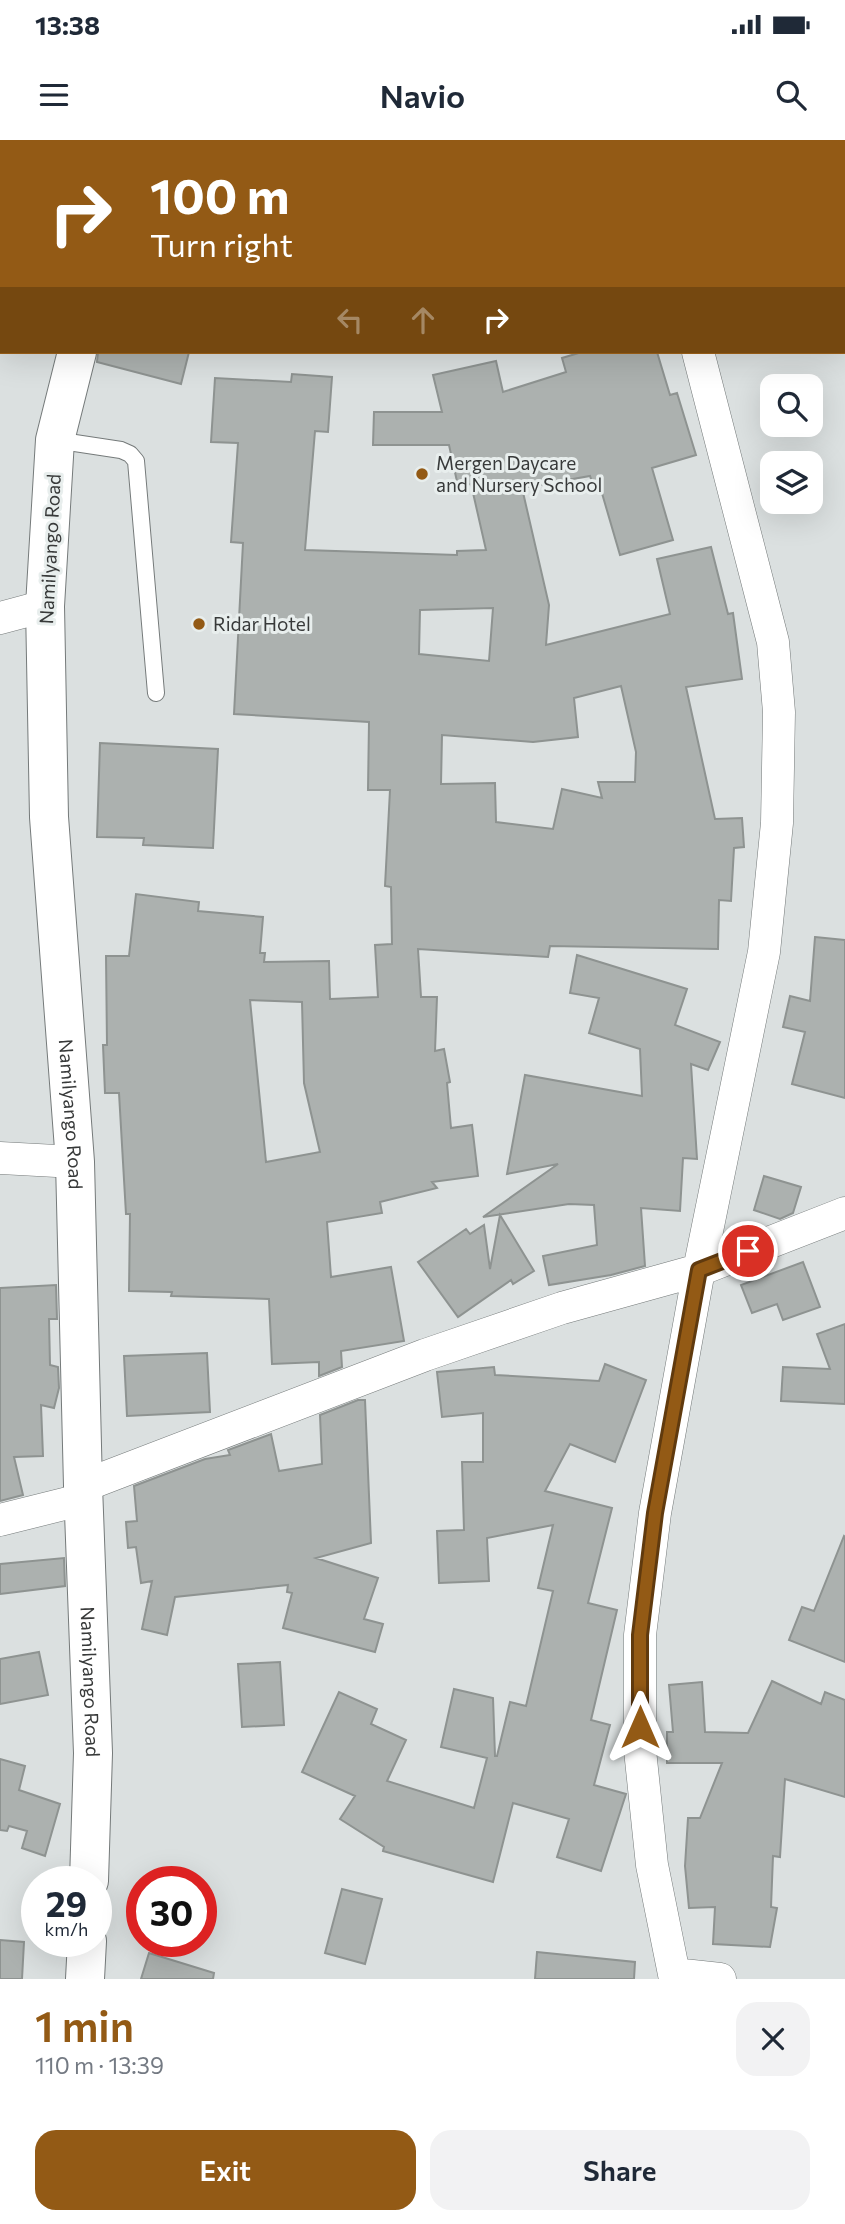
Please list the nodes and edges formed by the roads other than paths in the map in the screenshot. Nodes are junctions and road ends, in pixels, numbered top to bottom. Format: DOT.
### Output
graph roads {
  1 [pos="76,354"];
  2 [pos="699,354"];
  3 [pos="55,440"];
  4 [pos="45,606"];
  5 [pos="0,618"];
  6 [pos="156,694"];
  7 [pos="0,1158"];
  8 [pos="75,1162"];
  9 [pos="845,1213"];
  10 [pos="699,1270"];
  11 [pos="83,1493"];
  12 [pos="0,1520"];
  13 [pos="89,1866"];
  14 [pos="86,1957"];
  15 [pos="674,1976"];
  16 [pos="85,1979"];
  17 [pos="720,1979"];
  1 -- 3 [label="main road, Namilyango Road"];
  2 -- 10 [label="street"];
  3 -- 4 [label="main road, Namilyango Road"];
  3 -- 6 [label="lane"];
  4 -- 5 [label="street"];
  4 -- 8 [label="main road, Namilyango Road"];
  7 -- 8 [label="street"];
  8 -- 11 [label="main road, Namilyango Road"];
  9 -- 10 [label="street"];
  10 -- 11 [label="street"];
  10 -- 15 [label="street"];
  11 -- 12 [label="street"];
  11 -- 13 [label="main road, Namilyango Road"];
  14 -- 16 [label="main road"];
  15 -- 17 [label="street"];
}
